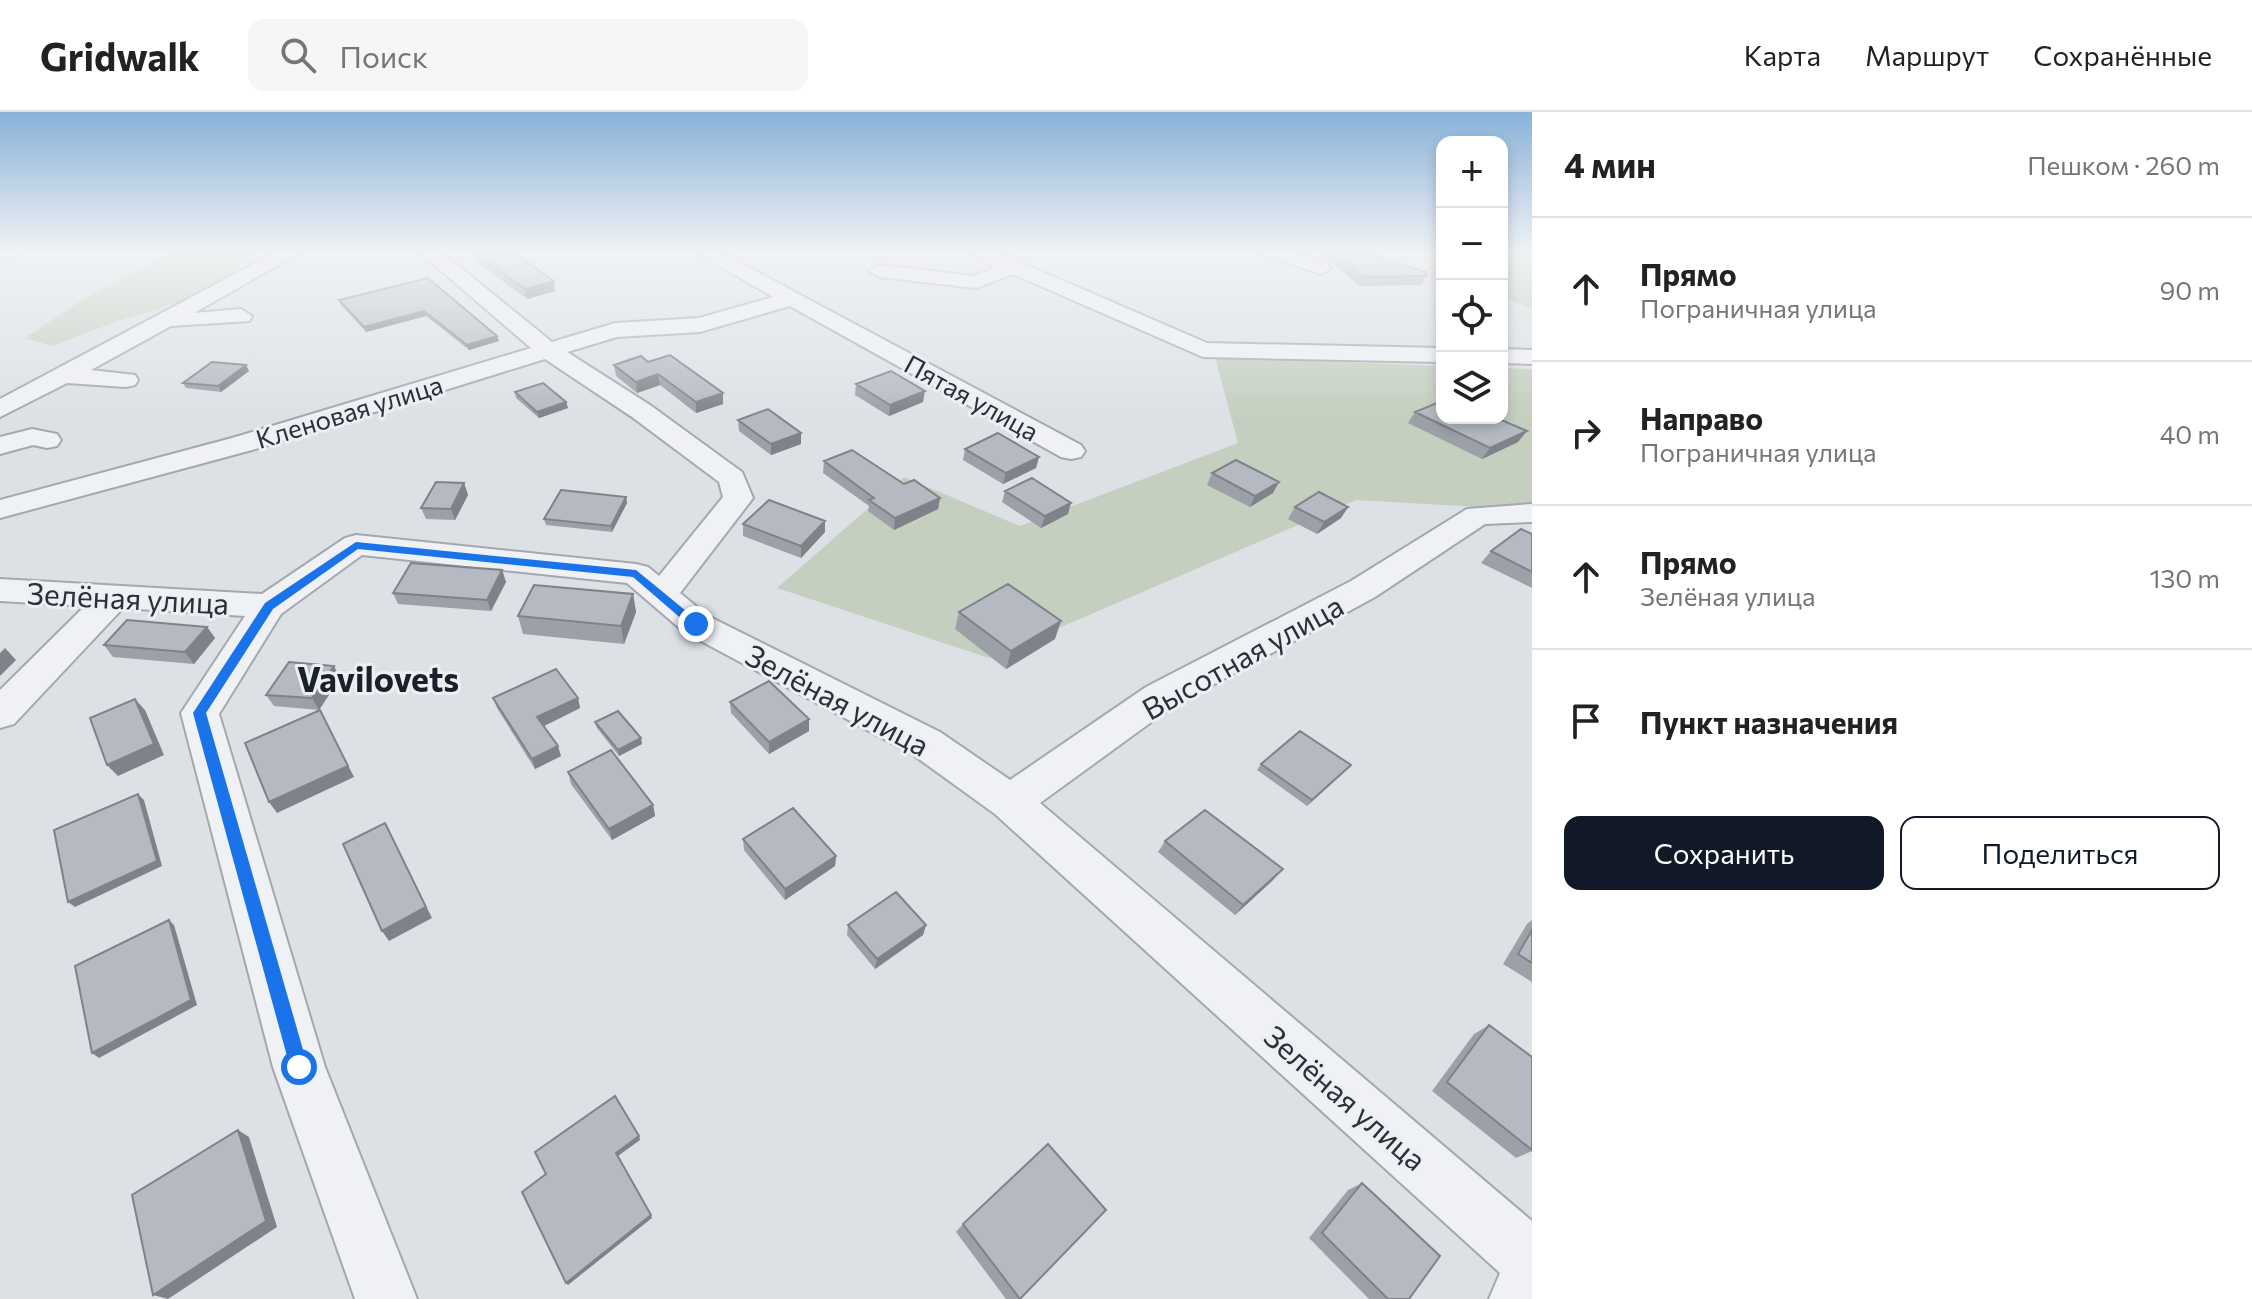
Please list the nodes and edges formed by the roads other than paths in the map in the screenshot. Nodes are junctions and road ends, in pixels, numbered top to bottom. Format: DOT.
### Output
graph roads {
  1 [pos="193,306"];
  2 [pos="495,306"];
  3 [pos="766,306"];
  4 [pos="806,306"];
  5 [pos="1104,306"];
  6 [pos="241,316"];
  7 [pos="167,321"];
  8 [pos="548,350"];
  9 [pos="1436,355"];
  10 [pos="1508,356"];
  11 [pos="1532,357"];
  12 [pos="62,375"];
  13 [pos="126,380"];
  14 [pos="0,409"];
  15 [pos="47,440"];
  16 [pos="0,446"];
  17 [pos="1071,451"];
  18 [pos="0,509"];
  19 [pos="1532,513"];
  20 [pos="0,590"];
  21 [pos="661,595"];
  22 [pos="115,596"];
  23 [pos="269,606"];
  24 [pos="0,714"];
  25 [pos="1010,802"];
  26 [pos="1532,1261"];
  27 [pos="1532,1279"];
  28 [pos="386,1299"];
  29 [pos="1520,1299"];
  1 -- 7 [label="street"];
  2 -- 8 [label="street"];
  3 -- 8 [label="street, Кленовая улица"];
  4 -- 17 [label="street, Пятая улица"];
  5 -- 9 [label="street"];
  6 -- 7 [label="street"];
  7 -- 12 [label="street"];
  8 -- 18 [label="street, Кленовая улица"];
  8 -- 21 [label="street"];
  10 -- 11 [label="street"];
  12 -- 13 [label="street"];
  12 -- 14 [label="street"];
  15 -- 16 [label="street"];
  19 -- 25 [label="street, Высотная улица"];
  20 -- 22 [label="street, Зелёная улица"];
  21 -- 23 [label="street, Зелёная улица"];
  21 -- 25 [label="street, Зелёная улица"];
  22 -- 23 [label="street, Зелёная улица"];
  22 -- 24 [label="street"];
  23 -- 28 [label="street"];
  25 -- 26 [label="street, Зелёная улица"];
  27 -- 29 [label="street"];
}
